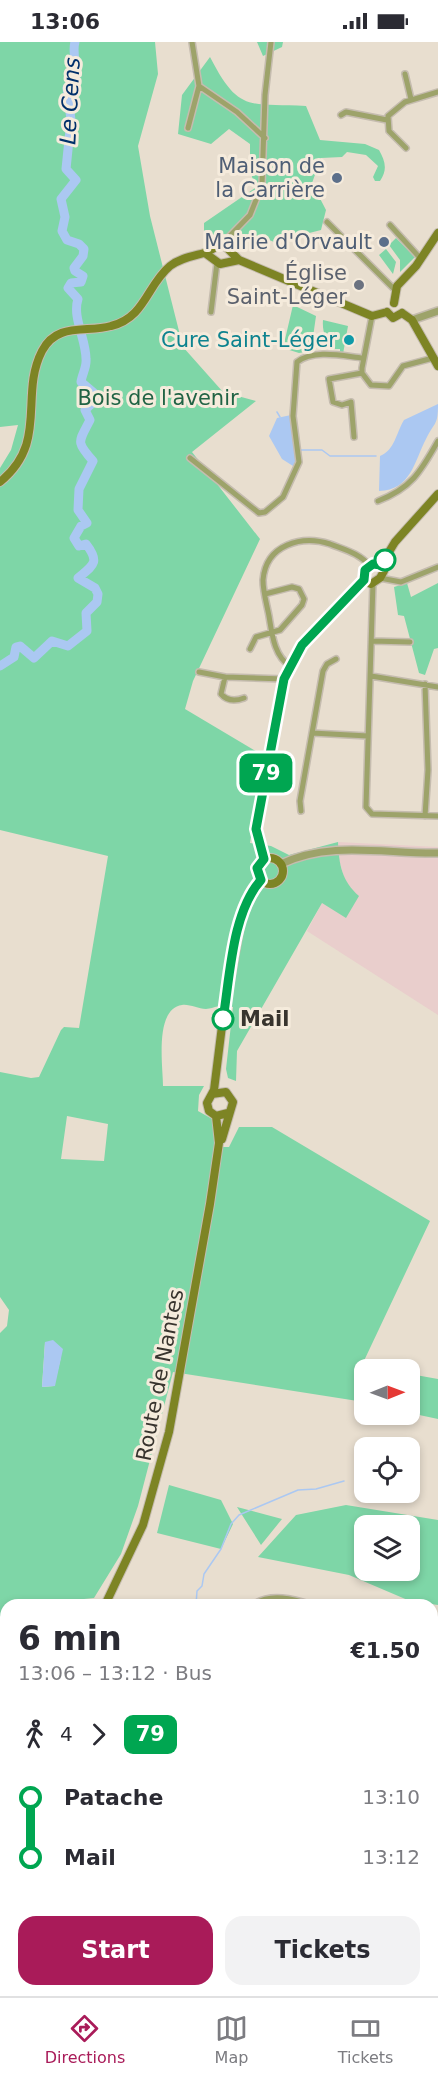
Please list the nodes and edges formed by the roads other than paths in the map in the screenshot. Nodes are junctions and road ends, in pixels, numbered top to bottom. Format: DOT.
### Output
graph roads {
  1 [pos="192,42"];
  2 [pos="271,42"];
  3 [pos="405,74"];
  4 [pos="199,86"];
  5 [pos="438,92"];
  6 [pos="207,93"];
  7 [pos="197,96"];
  8 [pos="411,99"];
  9 [pos="341,115"];
  10 [pos="387,120"];
  11 [pos="188,128"];
  12 [pos="265,138"];
  13 [pos="406,148"];
  14 [pos="327,222"];
  15 [pos="390,225"];
  16 [pos="438,233"];
  17 [pos="219,256"];
  18 [pos="421,259"];
  19 [pos="395,290"];
  20 [pos="394,303"];
  21 [pos="438,311"];
  22 [pos="211,312"];
  23 [pos="387,312"];
  24 [pos="402,313"];
  25 [pos="372,316"];
  26 [pos="412,320"];
  27 [pos="363,358"];
  28 [pos="433,358"];
  29 [pos="438,366"];
  30 [pos="363,373"];
  31 [pos="354,437"];
  32 [pos="438,441"];
  33 [pos="190,458"];
  34 [pos="0,482"];
  35 [pos="438,494"];
  36 [pos="378,501"];
  37 [pos="381,565"];
  38 [pos="369,566"];
  39 [pos="438,567"];
  40 [pos="364,580"];
  41 [pos="377,581"];
  42 [pos="265,594"];
  43 [pos="272,633"];
  44 [pos="372,641"];
  45 [pos="410,642"];
  46 [pos="250,650"];
  47 [pos="336,659"];
  48 [pos="290,666"];
  49 [pos="199,672"];
  50 [pos="371,676"];
  51 [pos="225,677"];
  52 [pos="284,679"];
  53 [pos="425,684"];
  54 [pos="438,687"];
  55 [pos="244,698"];
  56 [pos="312,733"];
  57 [pos="368,735"];
  58 [pos="301,811"];
  59 [pos="425,816"];
  60 [pos="438,816"];
  61 [pos="438,853"];
  62 [pos="264,859"];
  63 [pos="281,864"];
  64 [pos="261,880"];
  65 [pos="216,1059"];
  66 [pos="225,1092"];
  67 [pos="212,1094"];
  68 [pos="228,1113"];
  69 [pos="216,1116"];
  70 [pos="219,1143"];
  71 [pos="108,1599"];
  1 -- 4 [label="street"];
  2 -- 12 [label="street"];
  3 -- 8 [label="street"];
  4 -- 6 [label="street"];
  4 -- 7 [label="street"];
  5 -- 8 [label="street"];
  6 -- 7 [label="street"];
  6 -- 12 [label="street"];
  7 -- 11 [label="street"];
  8 -- 10 [label="street"];
  9 -- 10 [label="street"];
  10 -- 13 [label="street"];
  12 -- 17 [label="street"];
  14 -- 19 [label="street"];
  15 -- 18 [label="street"];
  16 -- 18 [label="main road"];
  17 -- 22 [label="street"];
  17 -- 25 [label="main road"];
  17 -- 34 [label="main road"];
  18 -- 19 [label="main road"];
  19 -- 20 [label="main road"];
  20 -- 23 [label="main road"];
  20 -- 24 [label="main road"];
  21 -- 26 [label="street"];
  23 -- 24 [label="main road"];
  23 -- 25 [label="main road"];
  24 -- 26 [label="main road"];
  25 -- 27 [label="street"];
  26 -- 28 [label="main road"];
  27 -- 30 [label="street"];
  27 -- 33 [label="street"];
  28 -- 29 [label="main road"];
  28 -- 30 [label="street"];
  30 -- 31 [label="street"];
  32 -- 36 [label="street"];
  35 -- 37 [label="main road"];
  37 -- 38 [label="main road"];
  37 -- 41 [label="main road"];
  38 -- 40 [label="main road"];
  38 -- 42 [label="street"];
  39 -- 41 [label="street"];
  40 -- 41 [label="main road"];
  40 -- 48 [label="main road"];
  41 -- 44 [label="street"];
  42 -- 43 [label="street"];
  42 -- 43 [label="street"];
  43 -- 46 [label="street"];
  43 -- 48 [label="street"];
  44 -- 45 [label="street"];
  44 -- 50 [label="street"];
  47 -- 56 [label="street"];
  48 -- 52 [label="main road"];
  49 -- 51 [label="street"];
  50 -- 53 [label="street"];
  50 -- 57 [label="street"];
  51 -- 52 [label="street"];
  51 -- 55 [label="street"];
  52 -- 62 [label="main road"];
  53 -- 54 [label="street"];
  53 -- 59 [label="street"];
  56 -- 57 [label="street"];
  56 -- 58 [label="street"];
  57 -- 59 [label="street"];
  59 -- 60 [label="street"];
  61 -- 63 [label="street"];
  62 -- 63 [label="main road"];
  62 -- 64 [label="main road"];
  63 -- 64 [label="main road"];
  64 -- 65 [label="main road"];
  65 -- 66 [label="main road"];
  65 -- 67 [label="main road"];
  66 -- 67 [label="main road"];
  66 -- 68 [label="main road"];
  67 -- 69 [label="main road"];
  68 -- 69 [label="main road"];
  68 -- 70 [label="main road, Route de Nantes"];
  69 -- 70 [label="main road, Route de Nantes"];
  70 -- 71 [label="main road, Route de Nantes"];
}
